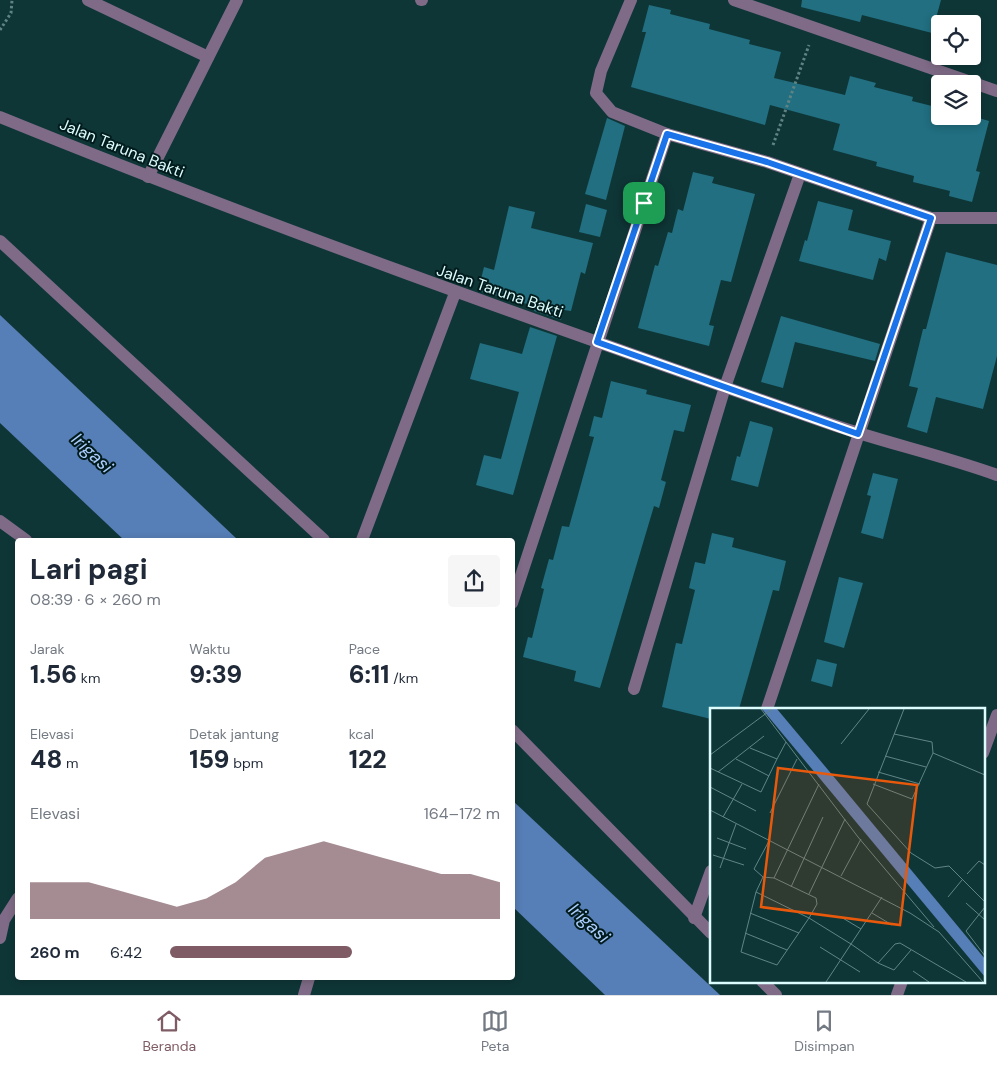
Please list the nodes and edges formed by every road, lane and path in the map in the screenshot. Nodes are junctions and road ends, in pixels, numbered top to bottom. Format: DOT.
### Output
graph roads {
  1 [pos="12,0"];
  2 [pos="88,0"];
  3 [pos="237,0"];
  4 [pos="631,0"];
  5 [pos="734,0"];
  6 [pos="814,29"];
  7 [pos="0,30"];
  8 [pos="208,57"];
  9 [pos="997,91"];
  10 [pos="0,117"];
  11 [pos="667,134"];
  12 [pos="767,162"];
  13 [pos="800,174"];
  14 [pos="148,177"];
  15 [pos="931,218"];
  16 [pos="997,218"];
  17 [pos="0,240"];
  18 [pos="455,293"];
  19 [pos="597,342"];
  20 [pos="725,387"];
  21 [pos="858,434"];
  22 [pos="996,470"];
  23 [pos="0,521"];
  24 [pos="23,538"];
  25 [pos="322,538"];
  26 [pos="363,538"];
  27 [pos="515,594"];
  28 [pos="634,689"];
  29 [pos="767,708"];
  30 [pos="997,715"];
  31 [pos="515,733"];
  32 [pos="984,750"];
  33 [pos="710,874"];
  34 [pos="15,903"];
  35 [pos="694,918"];
  36 [pos="710,932"];
  37 [pos="0,938"];
  38 [pos="308,980"];
  39 [pos="763,982"];
  40 [pos="902,982"];
  41 [pos="304,995"];
  42 [pos="776,995"];
  43 [pos="897,995"];
  1 -- 7 [label="path"];
  2 -- 8 [label="street"];
  3 -- 8 [label="street"];
  4 -- 11 [label="street"];
  5 -- 6 [label="street"];
  6 -- 9 [label="street"];
  6 -- 12 [label="path"];
  8 -- 14 [label="street"];
  10 -- 14 [label="street, Jalan Taruna Bakti"];
  11 -- 12 [label="street"];
  11 -- 19 [label="street"];
  12 -- 13 [label="street"];
  13 -- 15 [label="street"];
  13 -- 20 [label="street"];
  14 -- 18 [label="street, Jalan Taruna Bakti"];
  15 -- 16 [label="street"];
  15 -- 21 [label="street"];
  17 -- 25 [label="street"];
  18 -- 19 [label="street, Jalan Taruna Bakti"];
  18 -- 26 [label="street"];
  19 -- 20 [label="street, Jalan Taruna Bakti"];
  19 -- 27 [label="street"];
  20 -- 21 [label="street, Jalan Taruna Bakti"];
  20 -- 28 [label="street"];
  21 -- 22 [label="street, Jalan Taruna Bakti"];
  21 -- 29 [label="street"];
  23 -- 24 [label="street"];
  30 -- 32 [label="street"];
  31 -- 35 [label="street"];
  33 -- 35 [label="street"];
  34 -- 37 [label="street"];
  35 -- 36 [label="street"];
  38 -- 41 [label="street"];
  39 -- 42 [label="street"];
  40 -- 43 [label="street"];
}
